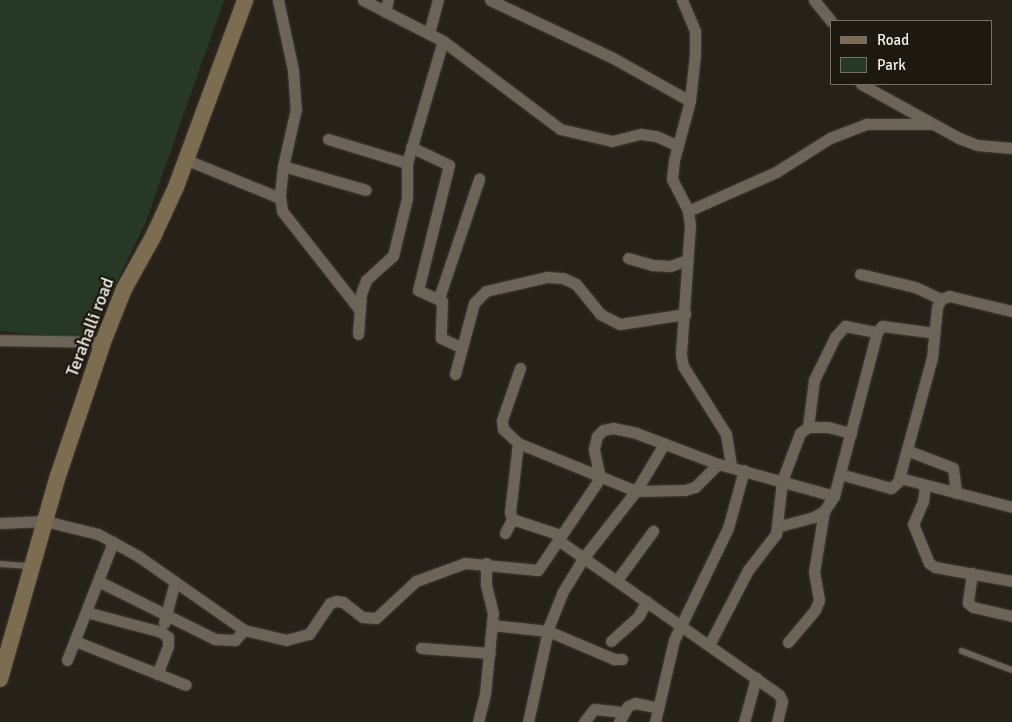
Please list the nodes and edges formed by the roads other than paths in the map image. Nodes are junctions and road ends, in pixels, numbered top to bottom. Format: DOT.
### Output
graph roads {
  1 [pos="245,0"];
  2 [pos="278,0"];
  3 [pos="364,0"];
  4 [pos="388,0"];
  5 [pos="438,0"];
  6 [pos="490,0"];
  7 [pos="682,0"];
  8 [pos="814,0"];
  9 [pos="385,12"];
  10 [pos="830,20"];
  11 [pos="429,33"];
  12 [pos="443,40"];
  13 [pos="863,85"];
  14 [pos="690,101"];
  15 [pos="930,124"];
  16 [pos="328,139"];
  17 [pos="678,146"];
  18 [pos="411,147"];
  19 [pos="1012,148"];
  20 [pos="186,160"];
  21 [pos="407,163"];
  22 [pos="283,166"];
  23 [pos="479,179"];
  24 [pos="366,190"];
  25 [pos="280,198"];
  26 [pos="688,211"];
  27 [pos="628,258"];
  28 [pos="687,260"];
  29 [pos="860,274"];
  30 [pos="439,298"];
  31 [pos="941,299"];
  32 [pos="360,310"];
  33 [pos="1012,311"];
  34 [pos="685,314"];
  35 [pos="877,332"];
  36 [pos="935,333"];
  37 [pos="358,334"];
  38 [pos="0,340"];
  39 [pos="103,342"];
  40 [pos="462,348"];
  41 [pos="520,368"];
  42 [pos="454,374"];
  43 [pos="808,427"];
  44 [pos="851,433"];
  45 [pos="518,442"];
  46 [pos="664,444"];
  47 [pos="908,452"];
  48 [pos="718,464"];
  49 [pos="731,466"];
  50 [pos="744,470"];
  51 [pos="840,474"];
  52 [pos="600,478"];
  53 [pos="900,478"];
  54 [pos="782,481"];
  55 [pos="925,485"];
  56 [pos="636,491"];
  57 [pos="956,493"];
  58 [pos="834,496"];
  59 [pos="1012,507"];
  60 [pos="824,511"];
  61 [pos="512,519"];
  62 [pos="45,521"];
  63 [pos="0,522"];
  64 [pos="780,526"];
  65 [pos="653,531"];
  66 [pos="505,533"];
  67 [pos="560,538"];
  68 [pos="113,542"];
  69 [pos="584,557"];
  70 [pos="486,563"];
  71 [pos="0,564"];
  72 [pos="32,566"];
  73 [pos="972,573"];
  74 [pos="617,580"];
  75 [pos="98,581"];
  76 [pos="175,581"];
  77 [pos="1012,581"];
  78 [pos="647,601"];
  79 [pos="86,612"];
  80 [pos="166,616"];
  81 [pos="1012,616"];
  82 [pos="492,624"];
  83 [pos="682,625"];
  84 [pos="244,630"];
  85 [pos="548,631"];
  86 [pos="162,632"];
  87 [pos="611,641"];
  88 [pos="75,642"];
  89 [pos="788,642"];
  90 [pos="709,645"];
  91 [pos="421,648"];
  92 [pos="962,651"];
  93 [pos="490,653"];
  94 [pos="622,659"];
  95 [pos="67,660"];
  96 [pos="1012,670"];
  97 [pos="157,674"];
  98 [pos="756,678"];
  99 [pos="0,679"];
  100 [pos="186,685"];
  101 [pos="658,708"];
  102 [pos="622,717"];
  103 [pos="478,722"];
  104 [pos="528,722"];
  105 [pos="584,722"];
  106 [pos="655,722"];
  107 [pos="744,722"];
  108 [pos="777,722"];
  1 -- 20 [label="street, Terahalli road"];
  2 -- 22 [label="street"];
  3 -- 9 [label="street"];
  4 -- 9 [label="street"];
  5 -- 11 [label="street"];
  6 -- 14 [label="street"];
  7 -- 14 [label="street"];
  8 -- 10 [label="street"];
  9 -- 11 [label="street"];
  11 -- 12 [label="street"];
  12 -- 17 [label="street"];
  12 -- 18 [label="street"];
  13 -- 15 [label="street"];
  14 -- 17 [label="street"];
  15 -- 19 [label="street"];
  15 -- 26 [label="street"];
  16 -- 21 [label="street"];
  17 -- 26 [label="street"];
  18 -- 21 [label="street"];
  18 -- 30 [label="street"];
  20 -- 25 [label="street"];
  20 -- 39 [label="street, Terahalli road"];
  21 -- 32 [label="street"];
  22 -- 24 [label="street"];
  22 -- 25 [label="street"];
  23 -- 30 [label="street"];
  25 -- 32 [label="street"];
  26 -- 28 [label="street"];
  27 -- 28 [label="street"];
  28 -- 34 [label="street"];
  29 -- 31 [label="street"];
  30 -- 40 [label="street"];
  31 -- 33 [label="street"];
  31 -- 36 [label="street"];
  32 -- 37 [label="street"];
  34 -- 40 [label="street"];
  34 -- 49 [label="street"];
  35 -- 36 [label="street"];
  35 -- 43 [label="street"];
  35 -- 44 [label="street"];
  36 -- 47 [label="street"];
  38 -- 39 [label="street"];
  39 -- 62 [label="street, Terahalli road"];
  40 -- 42 [label="street"];
  41 -- 45 [label="street"];
  43 -- 44 [label="street"];
  43 -- 54 [label="street"];
  44 -- 51 [label="street"];
  45 -- 52 [label="street"];
  45 -- 61 [label="street"];
  46 -- 48 [label="street"];
  46 -- 52 [label="street"];
  46 -- 56 [label="street"];
  47 -- 53 [label="street"];
  47 -- 57 [label="street"];
  48 -- 49 [label="street"];
  48 -- 56 [label="street"];
  49 -- 50 [label="street"];
  50 -- 54 [label="street"];
  50 -- 83 [label="street"];
  51 -- 53 [label="street"];
  51 -- 58 [label="street"];
  52 -- 56 [label="street"];
  52 -- 67 [label="street"];
  53 -- 55 [label="street"];
  54 -- 58 [label="street"];
  54 -- 64 [label="street"];
  55 -- 57 [label="street"];
  55 -- 73 [label="street"];
  56 -- 69 [label="street"];
  57 -- 59 [label="street"];
  58 -- 60 [label="street"];
  60 -- 64 [label="street"];
  60 -- 89 [label="street"];
  61 -- 66 [label="street"];
  61 -- 67 [label="street"];
  62 -- 63 [label="street"];
  62 -- 68 [label="street"];
  62 -- 72 [label="street, Terahalli road"];
  64 -- 90 [label="street"];
  65 -- 74 [label="street"];
  67 -- 69 [label="street"];
  67 -- 70 [label="street"];
  68 -- 75 [label="street"];
  68 -- 76 [label="street"];
  69 -- 74 [label="street"];
  69 -- 85 [label="street"];
  70 -- 82 [label="street"];
  70 -- 84 [label="street"];
  71 -- 72 [label="lane"];
  72 -- 99 [label="street, Terahalli road"];
  73 -- 77 [label="street"];
  73 -- 81 [label="street"];
  74 -- 78 [label="street"];
  75 -- 79 [label="street"];
  75 -- 80 [label="street"];
  76 -- 80 [label="street"];
  76 -- 84 [label="street"];
  78 -- 83 [label="street"];
  78 -- 87 [label="street"];
  79 -- 86 [label="street"];
  79 -- 88 [label="street"];
  80 -- 84 [label="street"];
  80 -- 86 [label="street"];
  82 -- 85 [label="street"];
  82 -- 93 [label="street"];
  83 -- 90 [label="street"];
  83 -- 101 [label="street"];
  85 -- 94 [label="street"];
  85 -- 104 [label="street"];
  86 -- 97 [label="street"];
  88 -- 95 [label="street"];
  88 -- 97 [label="street"];
  90 -- 98 [label="street"];
  91 -- 93 [label="street"];
  92 -- 96 [label="lane"];
  93 -- 103 [label="street"];
  97 -- 100 [label="street"];
  98 -- 107 [label="street"];
  98 -- 108 [label="street"];
  101 -- 102 [label="street"];
  101 -- 106 [label="street"];
  102 -- 105 [label="street"];
}
